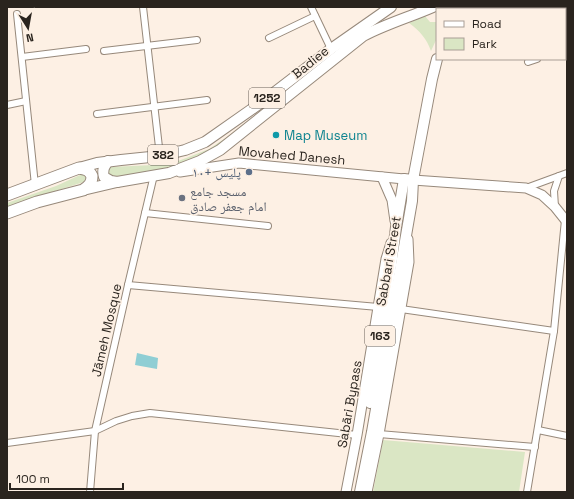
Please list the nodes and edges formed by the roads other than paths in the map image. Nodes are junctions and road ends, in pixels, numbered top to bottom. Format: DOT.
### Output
graph roads {
  1 [pos="143,7"];
  2 [pos="311,7"];
  3 [pos="391,7"];
  4 [pos="433,7"];
  5 [pos="17,14"];
  6 [pos="315,16"];
  7 [pos="269,38"];
  8 [pos="196,40"];
  9 [pos="148,46"];
  10 [pos="86,49"];
  11 [pos="331,49"];
  12 [pos="104,51"];
  13 [pos="22,57"];
  14 [pos="437,60"];
  15 [pos="534,60"];
  16 [pos="528,62"];
  17 [pos="207,100"];
  18 [pos="26,101"];
  19 [pos="7,105"];
  20 [pos="155,106"];
  21 [pos="97,114"];
  22 [pos="214,136"];
  23 [pos="160,156"];
  24 [pos="108,162"];
  25 [pos="79,168"];
  26 [pos="169,173"];
  27 [pos="567,173"];
  28 [pos="154,175"];
  29 [pos="560,176"];
  30 [pos="382,177"];
  31 [pos="409,179"];
  32 [pos="117,182"];
  33 [pos="35,185"];
  34 [pos="526,188"];
  35 [pos="83,190"];
  36 [pos="7,195"];
  37 [pos="555,206"];
  38 [pos="7,213"];
  39 [pos="145,213"];
  40 [pos="566,221"];
  41 [pos="268,226"];
  42 [pos="396,227"];
  43 [pos="407,228"];
  44 [pos="128,285"];
  45 [pos="378,307"];
  46 [pos="401,309"];
  47 [pos="554,331"];
  48 [pos="538,430"];
  49 [pos="95,431"];
  50 [pos="379,434"];
  51 [pos="357,435"];
  52 [pos="567,436"];
  53 [pos="7,443"];
  54 [pos="535,447"];
  55 [pos="90,492"];
  56 [pos="346,492"];
  57 [pos="353,492"];
  58 [pos="360,492"];
  59 [pos="367,492"];
  60 [pos="528,492"];
  1 -- 9 [label="street"];
  2 -- 6 [label="street"];
  3 -- 11 [label="main road, 1252"];
  4 -- 26 [label="main road, Badiee / 1252"];
  5 -- 13 [label="street"];
  6 -- 7 [label="street"];
  6 -- 11 [label="street"];
  8 -- 9 [label="street"];
  9 -- 12 [label="street"];
  9 -- 20 [label="street"];
  10 -- 13 [label="street"];
  11 -- 22 [label="main road, 1252"];
  13 -- 18 [label="street"];
  14 -- 31 [label="main road, Sabbari Street / 163"];
  15 -- 16 [label="street"];
  17 -- 20 [label="street"];
  18 -- 19 [label="street"];
  18 -- 33 [label="street"];
  20 -- 21 [label="street"];
  20 -- 23 [label="street"];
  22 -- 23 [label="main road, 382"];
  23 -- 24 [label="main road, 382"];
  24 -- 25 [label="main road, 382"];
  24 -- 32 [label="main road"];
  25 -- 33 [label="highway, 382"];
  25 -- 35 [label="highway"];
  26 -- 28 [label="main road, Movahed Danesh / 382"];
  26 -- 30 [label="main road, Movahed Danesh / 382"];
  27 -- 29 [label="street"];
  28 -- 32 [label="main road, Movahed Danesh / 382"];
  28 -- 39 [label="street, Jāmeh Mosque"];
  29 -- 34 [label="street"];
  29 -- 37 [label="street"];
  30 -- 31 [label="main road, Movahed Danesh / 382"];
  30 -- 42 [label="main road"];
  31 -- 34 [label="main road, Movahed Danesh / 382"];
  31 -- 42 [label="main road, Sabbari Street / 163"];
  31 -- 43 [label="main road, Sabbari Street / 163"];
  32 -- 35 [label="main road, Movahed Danesh / 382"];
  33 -- 36 [label="highway, 382"];
  34 -- 37 [label="main road, Movahed Danesh / 382"];
  35 -- 38 [label="highway, Movahed Danesh / 382"];
  37 -- 40 [label="main road, Movahed Danesh / 382"];
  39 -- 41 [label="street"];
  39 -- 44 [label="street, Jāmeh Mosque"];
  40 -- 47 [label="street"];
  42 -- 45 [label="main road, Sabāri Bypass"];
  42 -- 57 [label="main road, Sabbari Street / 163"];
  43 -- 46 [label="main road"];
  43 -- 58 [label="main road, Sabbari Street / 163"];
  44 -- 45 [label="street"];
  44 -- 49 [label="street, Jāmeh Mosque"];
  45 -- 51 [label="main road, Sabāri Bypass"];
  46 -- 47 [label="street"];
  46 -- 50 [label="main road"];
  47 -- 48 [label="street"];
  48 -- 52 [label="street"];
  48 -- 54 [label="street"];
  49 -- 51 [label="street"];
  49 -- 53 [label="street"];
  49 -- 55 [label="street, Jāmeh Mosque"];
  50 -- 54 [label="street"];
  50 -- 59 [label="main road"];
  51 -- 56 [label="main road, Sabāri Bypass"];
  54 -- 60 [label="street"];
}
